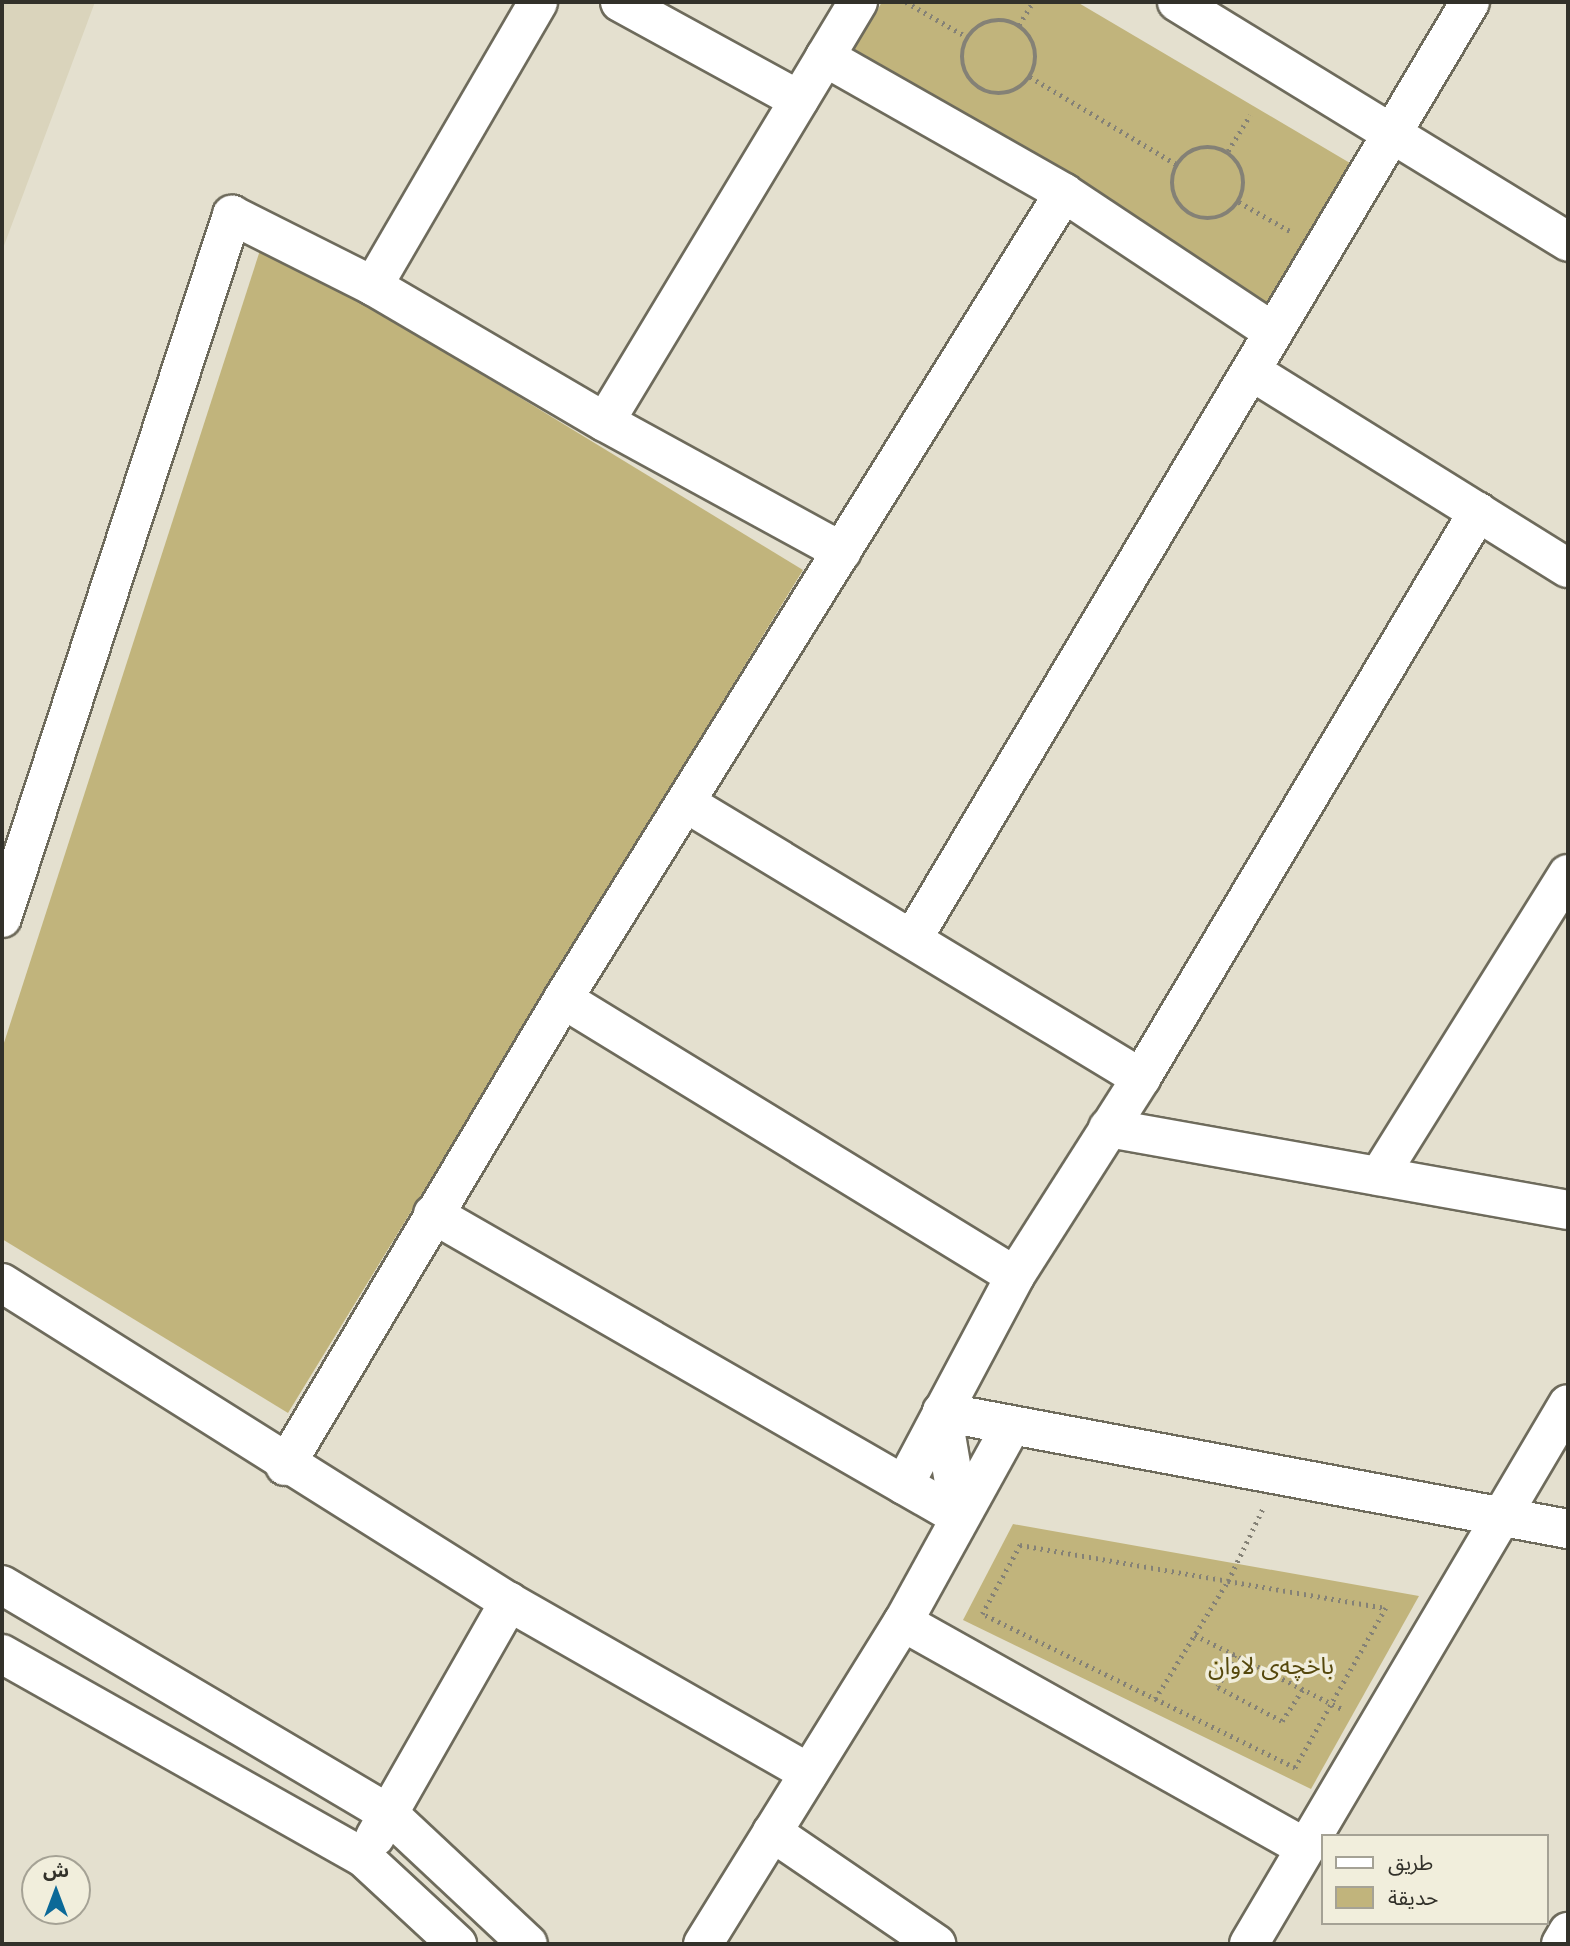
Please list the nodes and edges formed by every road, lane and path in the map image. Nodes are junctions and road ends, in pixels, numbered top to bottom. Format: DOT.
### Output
graph roads {
  1 [pos="538,2"];
  2 [pos="620,2"];
  3 [pos="858,2"];
  4 [pos="906,2"];
  5 [pos="1034,2"];
  6 [pos="1177,2"];
  7 [pos="1470,2"];
  8 [pos="1019,25"];
  9 [pos="967,37"];
  10 [pos="825,57"];
  11 [pos="1030,77"];
  12 [pos="799,100"];
  13 [pos="1250,115"];
  14 [pos="1388,134"];
  15 [pos="1228,151"];
  16 [pos="1176,164"];
  17 [pos="1064,193"];
  18 [pos="1240,202"];
  19 [pos="1297,235"];
  20 [pos="1568,242"];
  21 [pos="373,286"];
  22 [pos="1272,331"];
  23 [pos="1251,371"];
  24 [pos="606,422"];
  25 [pos="1478,512"];
  26 [pos="842,552"];
  27 [pos="1568,568"];
  28 [pos="686,803"];
  29 [pos="1568,874"];
  30 [pos="2,918"];
  31 [pos="913,938"];
  32 [pos="563,999"];
  33 [pos="1141,1078"];
  34 [pos="1108,1128"];
  35 [pos="1379,1176"];
  36 [pos="1568,1209"];
  37 [pos="433,1214"];
  38 [pos="1015,1276"];
  39 [pos="2,1283"];
  40 [pos="1568,1404"];
  41 [pos="942,1412"];
  42 [pos="1011,1426"];
  43 [pos="950,1459"];
  44 [pos="285,1466"];
  45 [pos="1278,1475"];
  46 [pos="904,1485"];
  47 [pos="1501,1516"];
  48 [pos="960,1517"];
  49 [pos="1568,1529"];
  50 [pos="1228,1581"];
  51 [pos="2,1584"];
  52 [pos="509,1602"];
  53 [pos="903,1622"];
  54 [pos="1195,1635"];
  55 [pos="2,1654"];
  56 [pos="1235,1655"];
  57 [pos="1303,1689"];
  58 [pos="1155,1699"];
  59 [pos="1332,1704"];
  60 [pos="809,1773"];
  61 [pos="389,1814"];
  62 [pos="772,1832"];
  63 [pos="1304,1847"];
  64 [pos="364,1858"];
  65 [pos="1568,1932"];
  66 [pos="457,1944"];
  67 [pos="528,1944"];
  68 [pos="703,1944"];
  69 [pos="936,1944"];
  70 [pos="1250,1944"];
  71 [pos="1561,1944"];
  1 -- 21 [label="street"];
  2 -- 12 [label="street"];
  3 -- 10 [label="street"];
  4 -- 9 [label="path"];
  5 -- 8 [label="path"];
  6 -- 14 [label="street"];
  7 -- 14 [label="street"];
  8 -- 9 [label="path"];
  8 -- 11 [label="path"];
  9 -- 11 [label="path"];
  10 -- 12 [label="street"];
  10 -- 17 [label="street"];
  11 -- 16 [label="path"];
  12 -- 24 [label="street"];
  13 -- 15 [label="path"];
  14 -- 20 [label="street"];
  14 -- 22 [label="street"];
  15 -- 16 [label="path"];
  15 -- 18 [label="path"];
  16 -- 18 [label="path"];
  17 -- 22 [label="street"];
  17 -- 26 [label="street"];
  18 -- 19 [label="path"];
  21 -- 24 [label="street"];
  21 -- 30 [label="street"];
  22 -- 23 [label="street"];
  23 -- 25 [label="street"];
  23 -- 31 [label="street"];
  24 -- 26 [label="street"];
  25 -- 27 [label="street"];
  25 -- 33 [label="street"];
  26 -- 28 [label="street"];
  28 -- 31 [label="street"];
  28 -- 32 [label="street"];
  29 -- 35 [label="street"];
  31 -- 33 [label="street"];
  32 -- 37 [label="street"];
  32 -- 38 [label="street"];
  33 -- 34 [label="street"];
  34 -- 35 [label="street"];
  34 -- 38 [label="street"];
  35 -- 36 [label="street"];
  37 -- 44 [label="street"];
  37 -- 46 [label="street"];
  38 -- 41 [label="street"];
  39 -- 44 [label="street"];
  40 -- 47 [label="street"];
  41 -- 42 [label="street"];
  41 -- 43 [label="street"];
  41 -- 46 [label="street"];
  42 -- 43 [label="street"];
  42 -- 45 [label="street"];
  42 -- 48 [label="street"];
  43 -- 46 [label="street"];
  43 -- 48 [label="street"];
  44 -- 52 [label="street"];
  45 -- 47 [label="street"];
  45 -- 50 [label="path"];
  46 -- 48 [label="street"];
  47 -- 49 [label="street"];
  47 -- 63 [label="street"];
  48 -- 53 [label="street"];
  50 -- 54 [label="path"];
  50 -- 58 [label="path"];
  50 -- 59 [label="path"];
  51 -- 61 [label="street"];
  52 -- 60 [label="street"];
  52 -- 61 [label="street"];
  53 -- 60 [label="street"];
  53 -- 63 [label="street"];
  54 -- 56 [label="path"];
  54 -- 58 [label="path"];
  55 -- 64 [label="street"];
  56 -- 57 [label="path"];
  56 -- 57 [label="path"];
  57 -- 59 [label="path"];
  58 -- 59 [label="path"];
  60 -- 62 [label="street"];
  61 -- 64 [label="street"];
  61 -- 67 [label="street"];
  62 -- 68 [label="street"];
  62 -- 69 [label="street"];
  63 -- 70 [label="street"];
  64 -- 66 [label="street"];
  65 -- 71 [label="street"];
}
